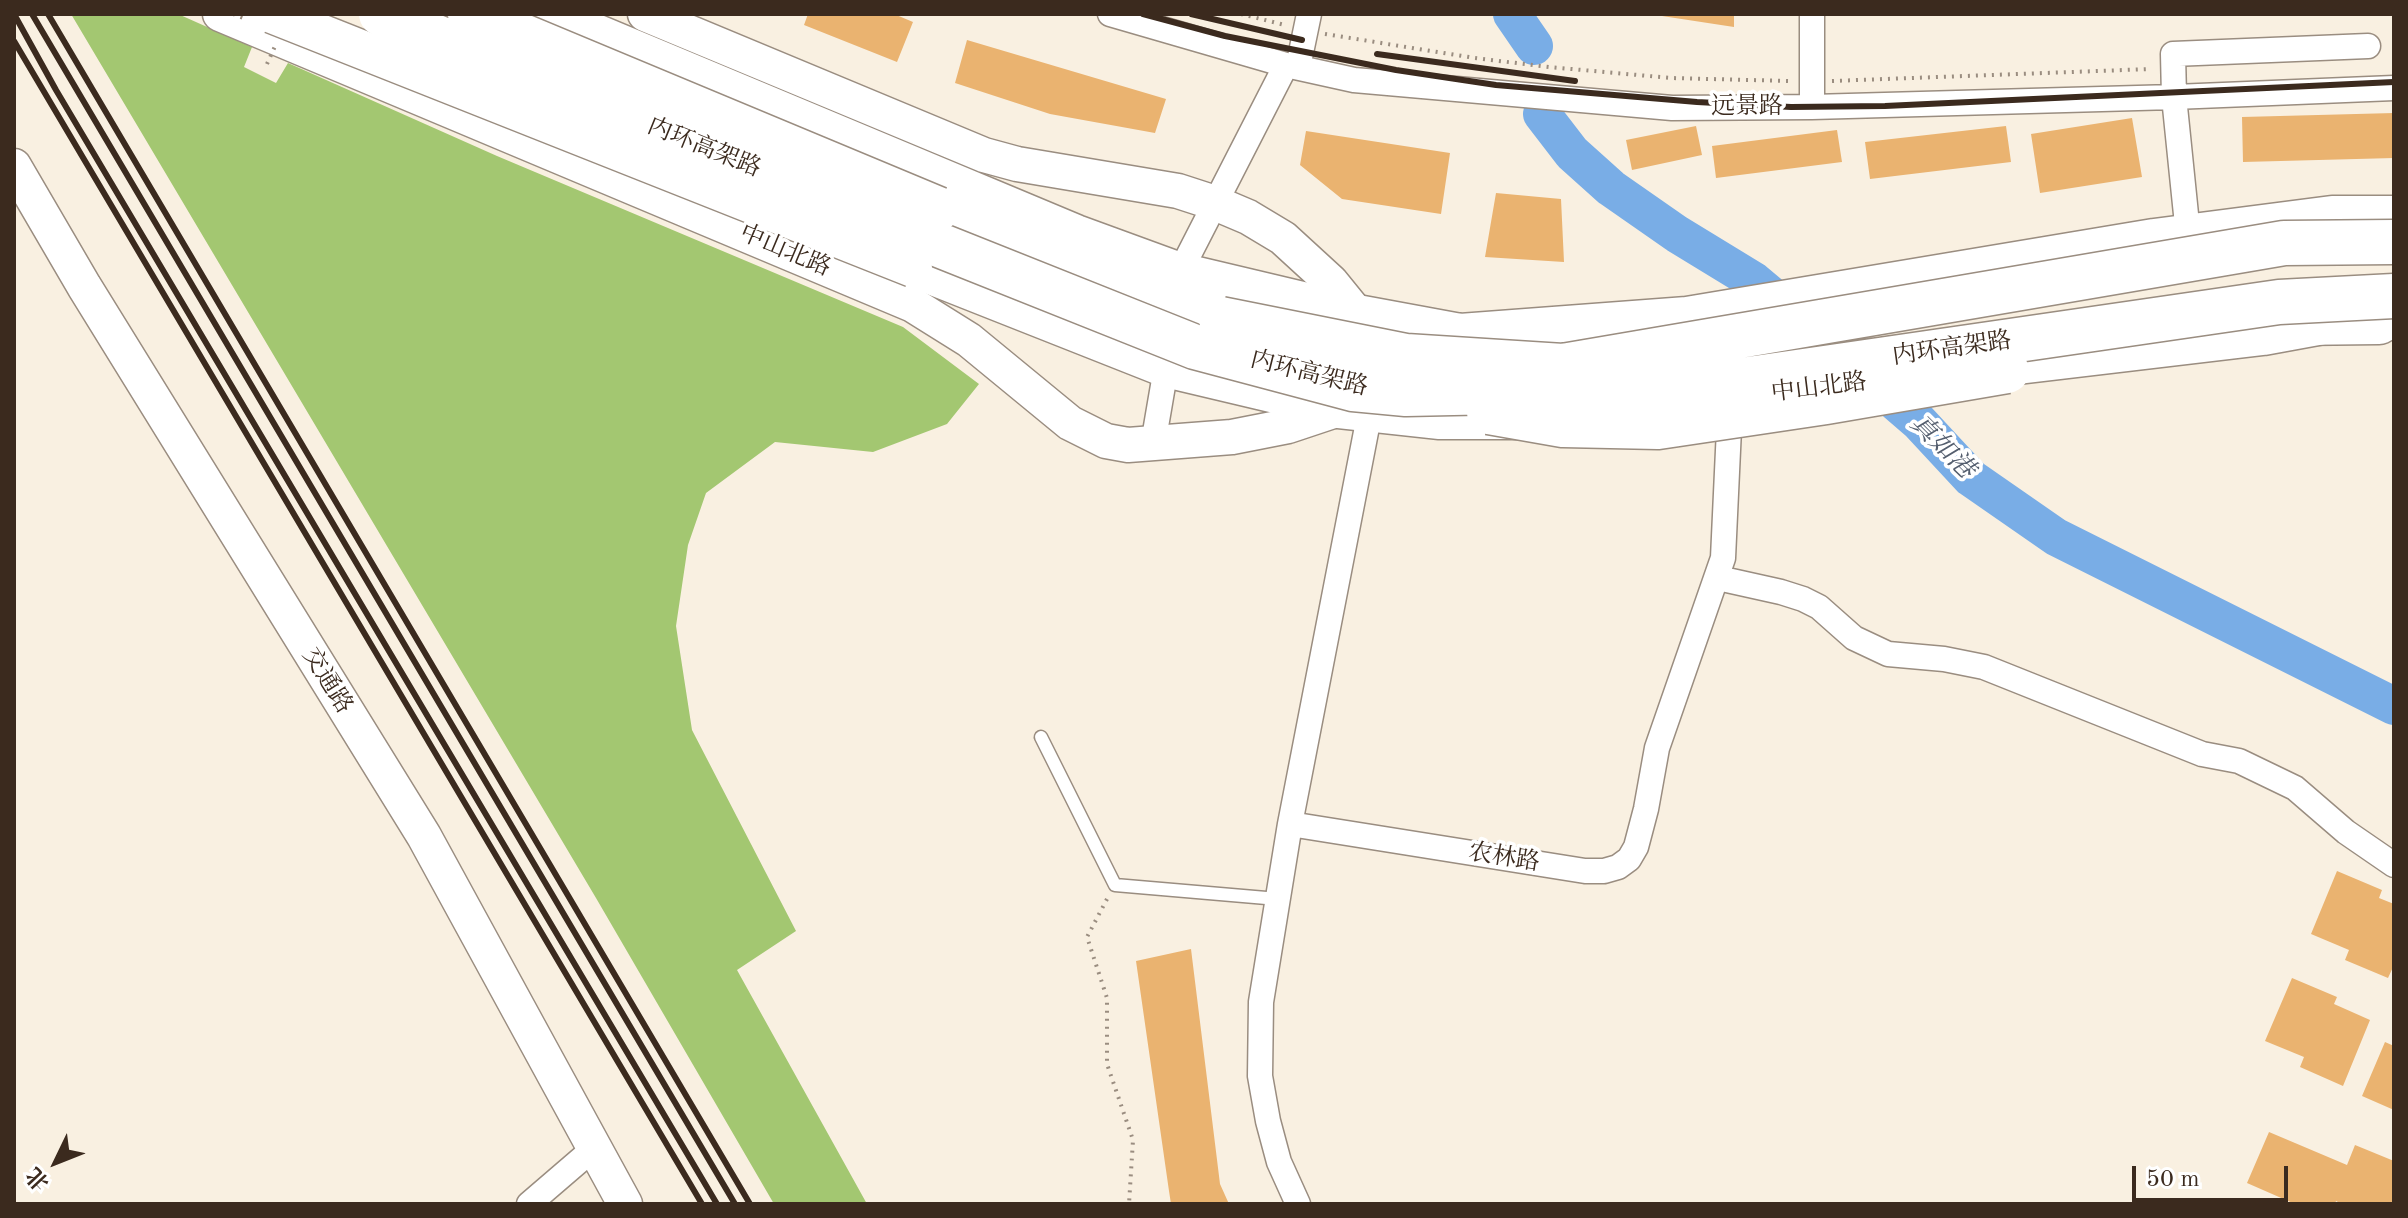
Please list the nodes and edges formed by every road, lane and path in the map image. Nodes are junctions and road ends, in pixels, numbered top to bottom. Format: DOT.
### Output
graph roads {
  1 [pos="220,14"];
  2 [pos="272,14"];
  3 [pos="517,14"];
  4 [pos="550,14"];
  5 [pos="645,14"];
  6 [pos="1110,14"];
  7 [pos="1241,14"];
  8 [pos="1812,14"];
  9 [pos="1307,22"];
  10 [pos="385,23"];
  11 [pos="461,24"];
  12 [pos="2368,46"];
  13 [pos="1810,56"];
  14 [pos="1292,66"];
  15 [pos="2173,68"];
  16 [pos="365,75"];
  17 [pos="1811,81"];
  18 [pos="2394,88"];
  19 [pos="418,97"];
  20 [pos="2174,97"];
  21 [pos="1812,107"];
  22 [pos="473,121"];
  23 [pos="14,166"];
  24 [pos="1215,203"];
  25 [pos="2394,215"];
  26 [pos="2188,234"];
  27 [pos="2394,242"];
  28 [pos="1180,272"];
  29 [pos="2389,313"];
  30 [pos="1372,317"];
  31 [pos="1166,368"];
  32 [pos="1748,396"];
  33 [pos="1354,404"];
  34 [pos="1153,444"];
  35 [pos="1718,578"];
  36 [pos="1041,737"];
  37 [pos="1290,824"];
  38 [pos="2394,865"];
  39 [pos="1115,885"];
  40 [pos="1278,899"];
  41 [pos="593,1149"];
  42 [pos="529,1204"];
  43 [pos="625,1204"];
  44 [pos="1129,1204"];
  45 [pos="1298,1204"];
  1 -- 16 [label="main road, 中山北路"];
  2 -- 31 [label="main road, 中山北路, bridge"];
  3 -- 22 [label="lane"];
  4 -- 28 [label="main road"];
  5 -- 24 [label="main road"];
  6 -- 14 [label="street, 远景路"];
  7 -- 9 [label="path"];
  8 -- 13 [label="street"];
  9 -- 13 [label="path"];
  9 -- 14 [label="street"];
  10 -- 16 [label="lane"];
  10 -- 33 [label="highway, 内环高架路, bridge"];
  11 -- 19 [label="lane"];
  11 -- 19 [label="lane"];
  11 -- 27 [label="highway, 内环高架路, bridge"];
  12 -- 15 [label="street"];
  13 -- 17 [label="street"];
  14 -- 21 [label="street, 远景路"];
  14 -- 24 [label="street"];
  15 -- 17 [label="path"];
  15 -- 20 [label="street"];
  16 -- 19 [label="main road, 中山北路"];
  17 -- 21 [label="street"];
  18 -- 20 [label="street, 远景路"];
  19 -- 22 [label="main road, 中山北路"];
  20 -- 21 [label="street, 远景路"];
  20 -- 26 [label="street"];
  22 -- 34 [label="main road, 中山北路"];
  23 -- 41 [label="main road, 交通路"];
  24 -- 28 [label="street"];
  24 -- 30 [label="main road"];
  25 -- 26 [label="main road"];
  26 -- 30 [label="main road"];
  28 -- 30 [label="main road"];
  29 -- 32 [label="main road, 中山北路"];
  29 -- 33 [label="highway, 内环高架路, bridge"];
  29 -- 33 [label="highway, bridge"];
  30 -- 33 [label="street"];
  31 -- 33 [label="main road, 中山北路"];
  31 -- 34 [label="street"];
  32 -- 33 [label="main road, 中山北路"];
  32 -- 35 [label="street, 农林路"];
  33 -- 34 [label="main road, 中山北路"];
  33 -- 37 [label="street"];
  35 -- 37 [label="street, 农林路"];
  35 -- 38 [label="street"];
  36 -- 39 [label="lane"];
  37 -- 40 [label="street"];
  39 -- 40 [label="lane"];
  39 -- 44 [label="path"];
  40 -- 45 [label="street"];
  41 -- 42 [label="street"];
  41 -- 43 [label="main road, 交通路"];
}
